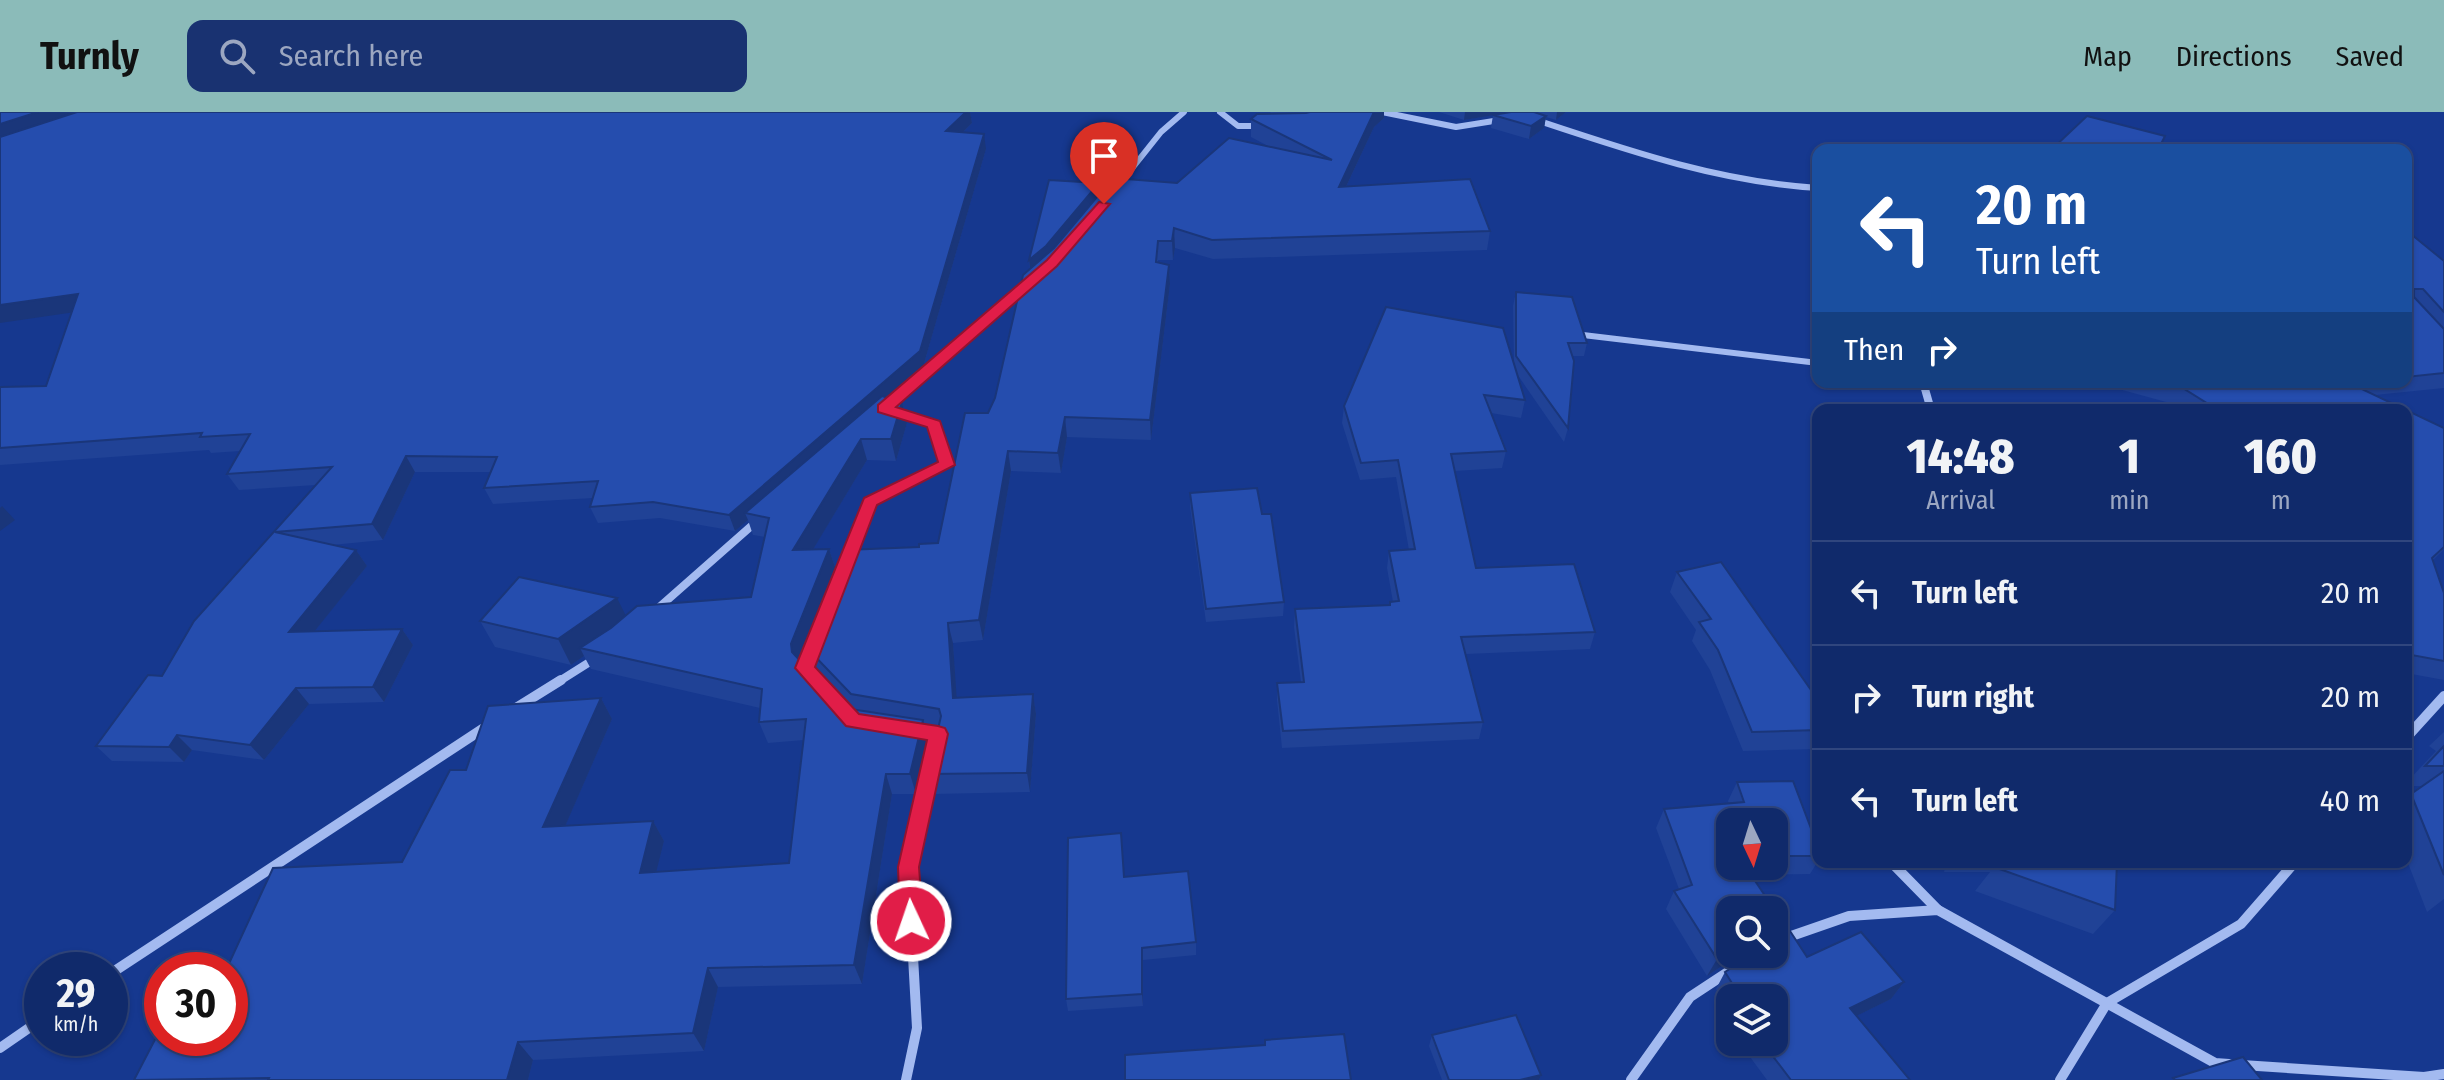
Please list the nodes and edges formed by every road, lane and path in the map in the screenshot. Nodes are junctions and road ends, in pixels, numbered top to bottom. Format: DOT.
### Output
graph roads {
  1 [pos="1184,112"];
  2 [pos="1220,112"];
  3 [pos="1382,112"];
  4 [pos="1525,116"];
  5 [pos="1511,118"];
  6 [pos="1265,126"];
  7 [pos="1812,188"];
  8 [pos="1113,192"];
  9 [pos="1029,283"];
  10 [pos="1583,335"];
  11 [pos="1812,362"];
  12 [pos="762,516"];
  13 [pos="842,568"];
  14 [pos="651,615"];
  15 [pos="815,640"];
  16 [pos="604,653"];
  17 [pos="814,679"];
  18 [pos="2444,696"];
  19 [pos="511,711"];
  20 [pos="497,720"];
  21 [pos="910,730"];
  22 [pos="2412,731"];
  23 [pos="935,749"];
  24 [pos="931,764"];
  25 [pos="1897,868"];
  26 [pos="2290,868"];
  27 [pos="1938,910"];
  28 [pos="1788,937"];
  29 [pos="128,962"];
  30 [pos="1734,968"];
  31 [pos="2107,1003"];
  32 [pos="24,1031"];
  33 [pos="0,1048"];
  34 [pos="2444,1074"];
  35 [pos="906,1080"];
  36 [pos="1631,1080"];
  37 [pos="2060,1080"];
  1 -- 8 [label="street"];
  2 -- 6 [label="street"];
  3 -- 5 [label="street"];
  4 -- 7 [label="street"];
  9 -- 13 [label="street"];
  10 -- 11 [label="street"];
  12 -- 14 [label="street"];
  15 -- 17 [label="street"];
  16 -- 19 [label="street"];
  18 -- 22 [label="street"];
  20 -- 29 [label="street"];
  21 -- 23 [label="street"];
  24 -- 35 [label="street"];
  25 -- 27 [label="street"];
  26 -- 31 [label="street"];
  27 -- 28 [label="street"];
  27 -- 31 [label="street"];
  30 -- 36 [label="street"];
  31 -- 34 [label="street"];
  31 -- 37 [label="street"];
  32 -- 33 [label="street"];
}
